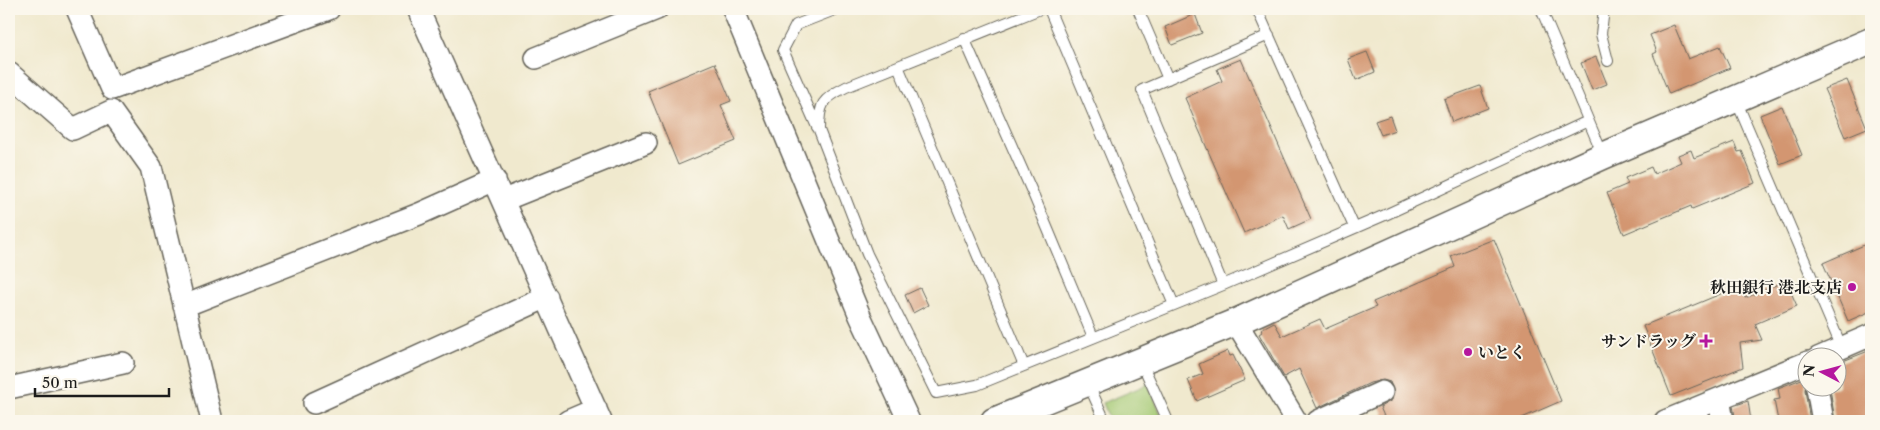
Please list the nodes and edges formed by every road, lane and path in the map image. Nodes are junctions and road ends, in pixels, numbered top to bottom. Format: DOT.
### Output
graph roads {
  1 [pos="77,9"];
  2 [pos="330,9"];
  3 [pos="418,9"];
  4 [pos="657,9"];
  5 [pos="733,9"];
  6 [pos="837,9"];
  7 [pos="1040,9"];
  8 [pos="1048,9"];
  9 [pos="1138,9"];
  10 [pos="1257,9"];
  11 [pos="1541,9"];
  12 [pos="1604,9"];
  13 [pos="1269,35"];
  14 [pos="964,38"];
  15 [pos="1871,41"];
  16 [pos="536,58"];
  17 [pos="1608,61"];
  18 [pos="898,66"];
  19 [pos="9,74"];
  20 [pos="1168,79"];
  21 [pos="1736,99"];
  22 [pos="1588,121"];
  23 [pos="818,130"];
  24 [pos="646,143"];
  25 [pos="1603,156"];
  26 [pos="496,180"];
  27 [pos="504,200"];
  28 [pos="1354,227"];
  29 [pos="1222,285"];
  30 [pos="547,297"];
  31 [pos="1174,305"];
  32 [pos="184,306"];
  33 [pos="1236,322"];
  34 [pos="1871,335"];
  35 [pos="1093,337"];
  36 [pos="1842,348"];
  37 [pos="1140,360"];
  38 [pos="123,363"];
  39 [pos="1024,366"];
  40 [pos="1798,366"];
  41 [pos="1087,382"];
  42 [pos="9,388"];
  43 [pos="1382,392"];
  44 [pos="1819,398"];
  45 [pos="1719,399"];
  46 [pos="314,403"];
  47 [pos="1037,412"];
  48 [pos="599,415"];
  49 [pos="212,421"];
  50 [pos="568,421"];
  51 [pos="909,421"];
  52 [pos="994,421"];
  53 [pos="1105,421"];
  54 [pos="1168,421"];
  55 [pos="1296,421"];
  56 [pos="1318,421"];
  57 [pos="1665,421"];
  58 [pos="1723,421"];
  59 [pos="1823,421"];
  1 -- 2 [label="street"];
  3 -- 26 [label="street"];
  4 -- 16 [label="street"];
  5 -- 51 [label="street"];
  6 -- 23 [label="lane"];
  7 -- 14 [label="lane"];
  8 -- 31 [label="lane"];
  9 -- 20 [label="lane"];
  10 -- 13 [label="lane"];
  11 -- 22 [label="lane"];
  12 -- 17 [label="lane"];
  13 -- 20 [label="lane"];
  13 -- 28 [label="lane"];
  14 -- 18 [label="lane"];
  14 -- 35 [label="lane"];
  15 -- 21 [label="street"];
  18 -- 23 [label="lane"];
  18 -- 39 [label="lane"];
  19 -- 32 [label="street"];
  20 -- 29 [label="lane"];
  21 -- 25 [label="street"];
  21 -- 36 [label="lane"];
  22 -- 25 [label="lane"];
  22 -- 28 [label="lane"];
  23 -- 39 [label="lane"];
  24 -- 27 [label="street"];
  25 -- 33 [label="street"];
  26 -- 27 [label="street"];
  26 -- 32 [label="street"];
  27 -- 30 [label="street"];
  28 -- 29 [label="lane"];
  29 -- 31 [label="lane"];
  30 -- 46 [label="street"];
  30 -- 48 [label="street"];
  31 -- 35 [label="lane"];
  32 -- 49 [label="street"];
  33 -- 37 [label="street"];
  33 -- 55 [label="street"];
  34 -- 36 [label="street"];
  35 -- 39 [label="lane"];
  37 -- 41 [label="street"];
  37 -- 54 [label="lane"];
  38 -- 42 [label="street"];
  40 -- 45 [label="street"];
  41 -- 47 [label="street"];
  41 -- 53 [label="lane"];
  43 -- 56 [label="street"];
  44 -- 59 [label="street"];
  45 -- 57 [label="street"];
  45 -- 58 [label="street"];
  47 -- 52 [label="street"];
  48 -- 50 [label="street"];
}
